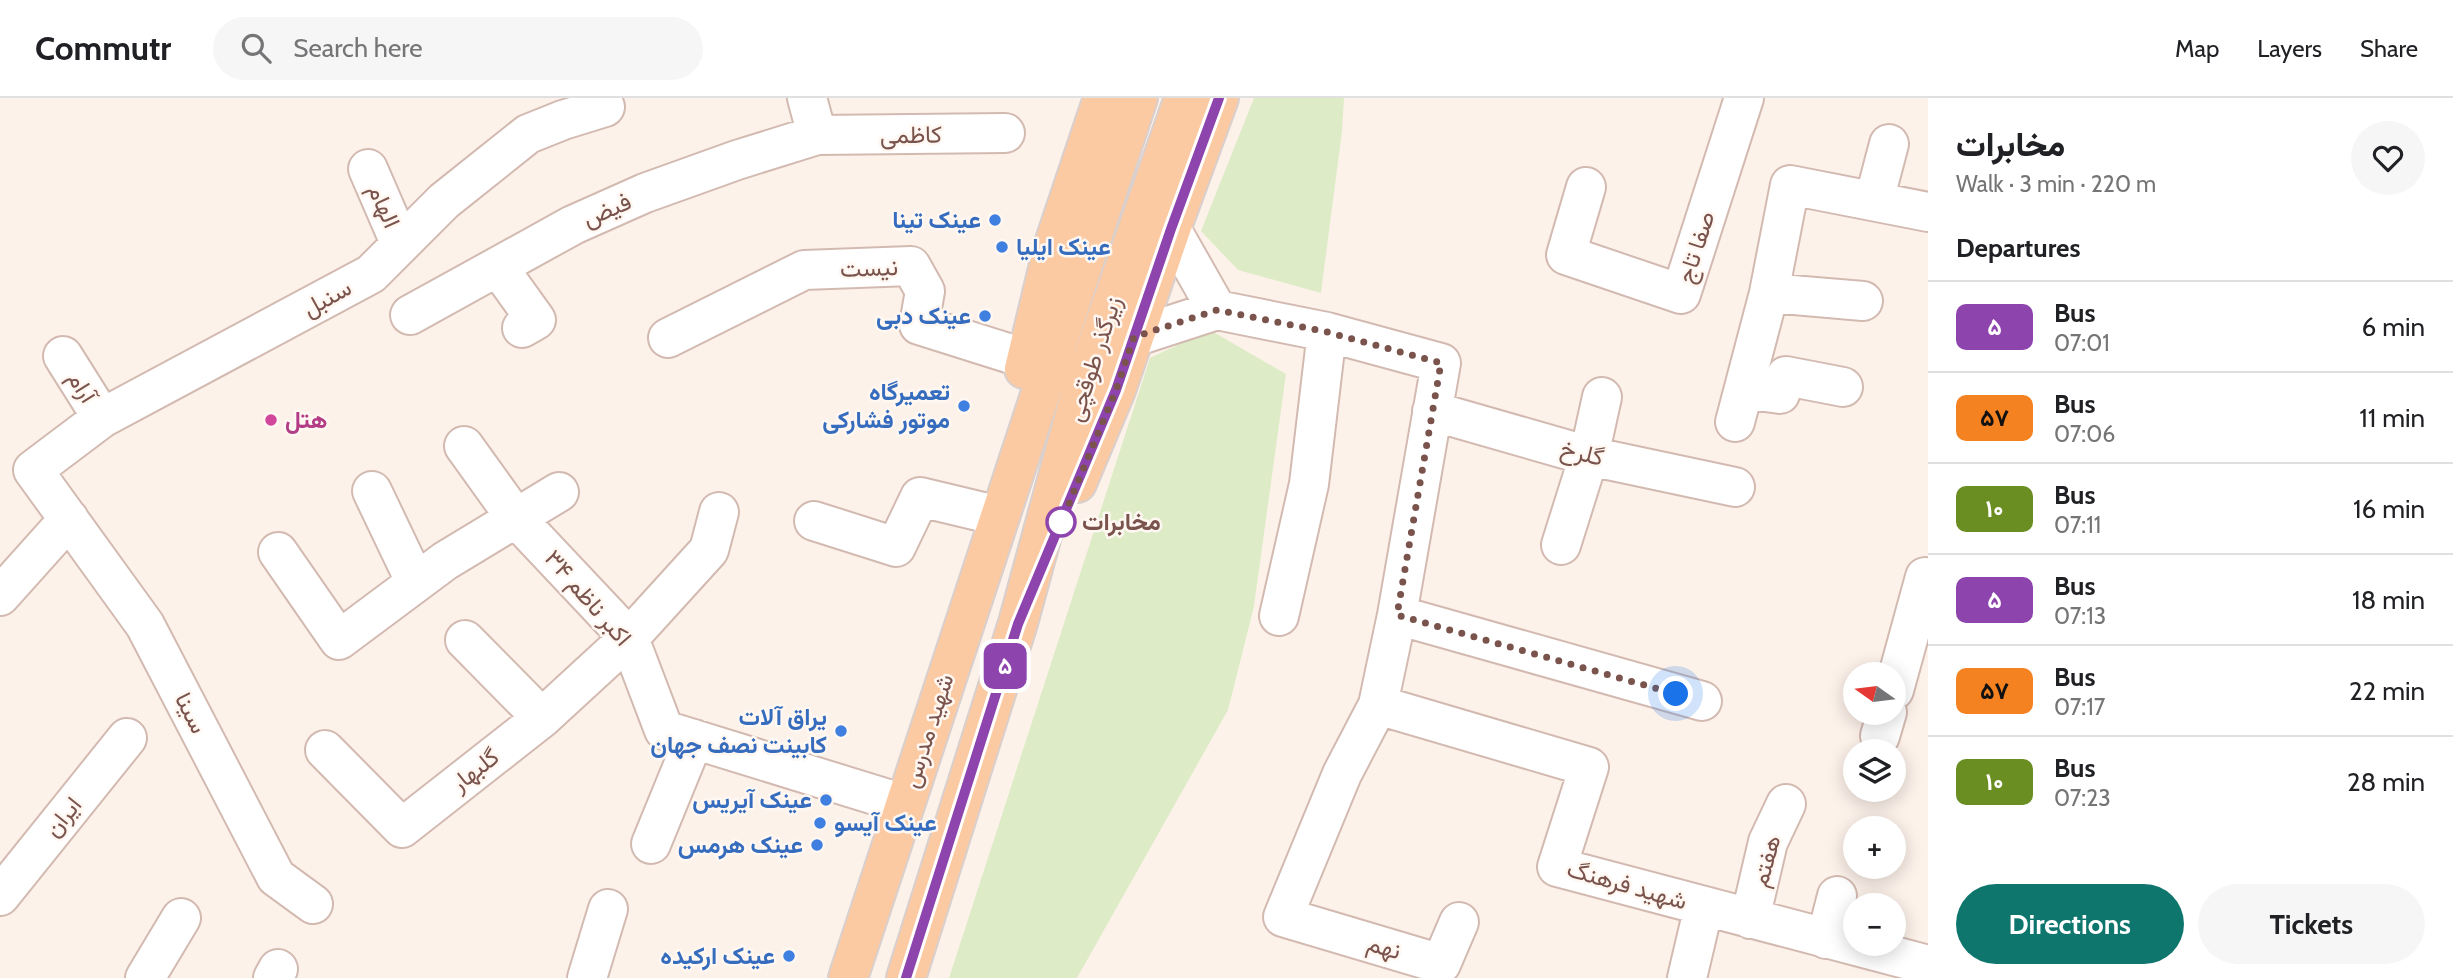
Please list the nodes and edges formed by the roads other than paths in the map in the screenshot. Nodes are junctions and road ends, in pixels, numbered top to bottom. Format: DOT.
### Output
graph roads {
  1 [pos="807,98"];
  2 [pos="1102,98"];
  3 [pos="1138,98"];
  4 [pos="1184,98"];
  5 [pos="1219,98"];
  6 [pos="1744,98"];
  7 [pos="603,103"];
  8 [pos="1005,133"];
  9 [pos="817,135"];
  10 [pos="1889,144"];
  11 [pos="368,169"];
  12 [pos="1586,187"];
  13 [pos="1874,201"];
  14 [pos="1928,212"];
  15 [pos="1171,229"];
  16 [pos="400,243"];
  17 [pos="498,267"];
  18 [pos="1769,293"];
  19 [pos="1863,301"];
  20 [pos="1217,310"];
  21 [pos="411,315"];
  22 [pos="522,328"];
  23 [pos="1327,332"];
  24 [pos="1134,337"];
  25 [pos="668,338"];
  26 [pos="63,356"];
  27 [pos="1027,359"];
  28 [pos="1843,387"];
  29 [pos="1602,397"];
  30 [pos="1432,411"];
  31 [pos="102,418"];
  32 [pos="464,446"];
  33 [pos="1589,456"];
  34 [pos="33,470"];
  35 [pos="1735,487"];
  36 [pos="372,491"];
  37 [pos="559,492"];
  38 [pos="719,512"];
  39 [pos="991,514"];
  40 [pos="515,517"];
  41 [pos="69,519"];
  42 [pos="814,521"];
  43 [pos="1561,545"];
  44 [pos="278,552"];
  45 [pos="1928,578"];
  46 [pos="415,581"];
  47 [pos="0,596"];
  48 [pos="970,603"];
  49 [pos="1397,615"];
  50 [pos="1279,616"];
  51 [pos="1018,624"];
  52 [pos="629,638"];
  53 [pos="465,640"];
  54 [pos="1902,662"];
  55 [pos="1702,701"];
  56 [pos="1378,705"];
  57 [pos="542,718"];
  58 [pos="127,738"];
  59 [pos="694,739"];
  60 [pos="324,750"];
  61 [pos="904,804"];
  62 [pos="1786,804"];
  63 [pos="652,845"];
  64 [pos="0,896"];
  65 [pos="1837,896"];
  66 [pos="313,904"];
  67 [pos="1704,906"];
  68 [pos="608,909"];
  69 [pos="181,918"];
  70 [pos="1750,919"];
  71 [pos="1459,922"];
  72 [pos="1826,939"];
  73 [pos="1928,965"];
  74 [pos="145,978"];
  75 [pos="587,978"];
  76 [pos="848,978"];
  77 [pos="906,978"];
  78 [pos="1687,978"];
  1 -- 9 [label="street"];
  2 -- 27 [label="main road"];
  3 -- 48 [label="main road, زیرگذر طوقچی"];
  4 -- 51 [label="main road, زیرگذر طوقچی"];
  5 -- 15 [label="main road"];
  6 -- 12 [label="street, صفا تاج"];
  7 -- 16 [label="street, سنبل"];
  8 -- 9 [label="street, کاظمی"];
  9 -- 17 [label="street, فیض"];
  10 -- 13 [label="street"];
  11 -- 16 [label="street, الهام"];
  13 -- 14 [label="street"];
  13 -- 18 [label="street"];
  15 -- 20 [label="street"];
  15 -- 24 [label="main road"];
  16 -- 31 [label="street, سنبل"];
  17 -- 21 [label="street, فیض"];
  17 -- 22 [label="street"];
  18 -- 19 [label="street"];
  18 -- 28 [label="street"];
  20 -- 23 [label="street"];
  20 -- 24 [label="street"];
  23 -- 30 [label="street"];
  23 -- 50 [label="street"];
  24 -- 51 [label="main road"];
  25 -- 27 [label="street, نیست"];
  26 -- 31 [label="street, آرام"];
  27 -- 39 [label="main road"];
  29 -- 33 [label="street"];
  30 -- 33 [label="street, گلرخ"];
  30 -- 49 [label="street"];
  31 -- 34 [label="street, سنبل"];
  32 -- 40 [label="street, ۳۴ اکبر ناظم"];
  33 -- 35 [label="street, گلرخ"];
  33 -- 43 [label="street"];
  34 -- 41 [label="street, سینا"];
  36 -- 46 [label="street"];
  37 -- 40 [label="street"];
  38 -- 52 [label="street, گلبهار"];
  39 -- 42 [label="street"];
  39 -- 48 [label="main road"];
  40 -- 46 [label="street"];
  40 -- 52 [label="street, ۳۴ اکبر ناظم"];
  41 -- 47 [label="street"];
  41 -- 66 [label="street, سینا"];
  44 -- 46 [label="street"];
  45 -- 54 [label="street"];
  48 -- 61 [label="main road, شهید مدرس"];
  49 -- 55 [label="street"];
  49 -- 56 [label="street"];
  51 -- 77 [label="main road"];
  52 -- 57 [label="street, گلبهار"];
  52 -- 59 [label="street, ۳۴ اکبر ناظم"];
  53 -- 57 [label="street"];
  56 -- 67 [label="street, شهید فرهنگ"];
  56 -- 71 [label="street, نهم"];
  57 -- 60 [label="street, گلبهار"];
  58 -- 64 [label="street, ایران"];
  59 -- 61 [label="street, ۳۴ اکبر ناظم"];
  59 -- 63 [label="street"];
  61 -- 76 [label="main road, شهید مدرس"];
  62 -- 70 [label="street, هفتم"];
  65 -- 72 [label="street"];
  67 -- 70 [label="street, شهید فرهنگ"];
  67 -- 78 [label="street"];
  68 -- 75 [label="street"];
  69 -- 74 [label="street"];
  70 -- 72 [label="street, شهید فرهنگ"];
  72 -- 73 [label="street, شهید فرهنگ"];
}
